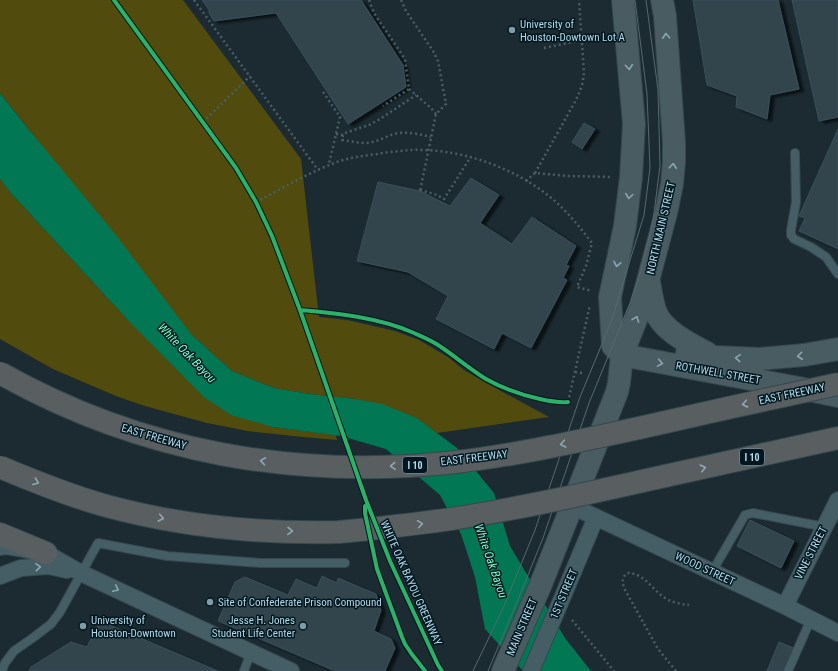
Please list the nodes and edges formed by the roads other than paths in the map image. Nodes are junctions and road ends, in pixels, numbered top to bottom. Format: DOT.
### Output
graph roads {
  1 [pos="623,0"];
  2 [pos="662,0"];
  3 [pos="795,153"];
  4 [pos="838,274"];
  5 [pos="648,280"];
  6 [pos="838,349"];
  7 [pos="622,355"];
  8 [pos="715,357"];
  9 [pos="0,373"];
  10 [pos="838,384"];
  11 [pos="838,396"];
  12 [pos="838,438"];
  13 [pos="0,468"];
  14 [pos="838,500"];
  15 [pos="572,506"];
  16 [pos="596,517"];
  17 [pos="825,527"];
  18 [pos="0,534"];
  19 [pos="0,547"];
  20 [pos="46,553"];
  21 [pos="345,563"];
  22 [pos="712,572"];
  23 [pos="81,573"];
  24 [pos="0,576"];
  25 [pos="541,584"];
  26 [pos="785,606"];
  27 [pos="811,619"];
  28 [pos="838,633"];
  29 [pos="251,652"];
  30 [pos="2,671"];
  31 [pos="244,671"];
  32 [pos="292,671"];
  33 [pos="503,671"];
  34 [pos="531,671"];
  35 [pos="788,671"];
  1 -- 7 [label="main road, one-way"];
  5 -- 2 [label="main road, NORTH MAIN STREET, one-way"];
  3 -- 4 [label="lane"];
  7 -- 5 [label="main road, NORTH MAIN STREET, one-way"];
  5 -- 8 [label="main road"];
  6 -- 8 [label="main road, one-way"];
  7 -- 8 [label="main road"];
  7 -- 11 [label="main road, ROTHWELL STREET, one-way"];
  7 -- 15 [label="main road, NORTH MAIN STREET"];
  10 -- 9 [label="highway, EAST FREEWAY / I 10, one-way, bridge"];
  13 -- 12 [label="highway, I 10, one-way, bridge"];
  14 -- 17 [label="street, VINE STREET"];
  15 -- 16 [label="street, WOOD STREET"];
  15 -- 25 [label="main road, NORTH MAIN STREET"];
  16 -- 22 [label="street, WOOD STREET"];
  16 -- 34 [label="street, 1ST STREET"];
  17 -- 22 [label="lane"];
  17 -- 26 [label="street, VINE STREET"];
  18 -- 20 [label="highway"];
  19 -- 20 [label="street"];
  20 -- 23 [label="street"];
  21 -- 23 [label="lane"];
  22 -- 26 [label="street, WOOD STREET"];
  24 -- 23 [label="street, one-way"];
  23 -- 29 [label="street, one-way"];
  23 -- 30 [label="lane"];
  25 -- 33 [label="main road, MAIN STREET"];
  26 -- 27 [label="street, WOOD STREET"];
  27 -- 28 [label="street, WOOD STREET"];
  27 -- 35 [label="lane"];
  29 -- 31 [label="lane"];
  29 -- 32 [label="street"];
}
